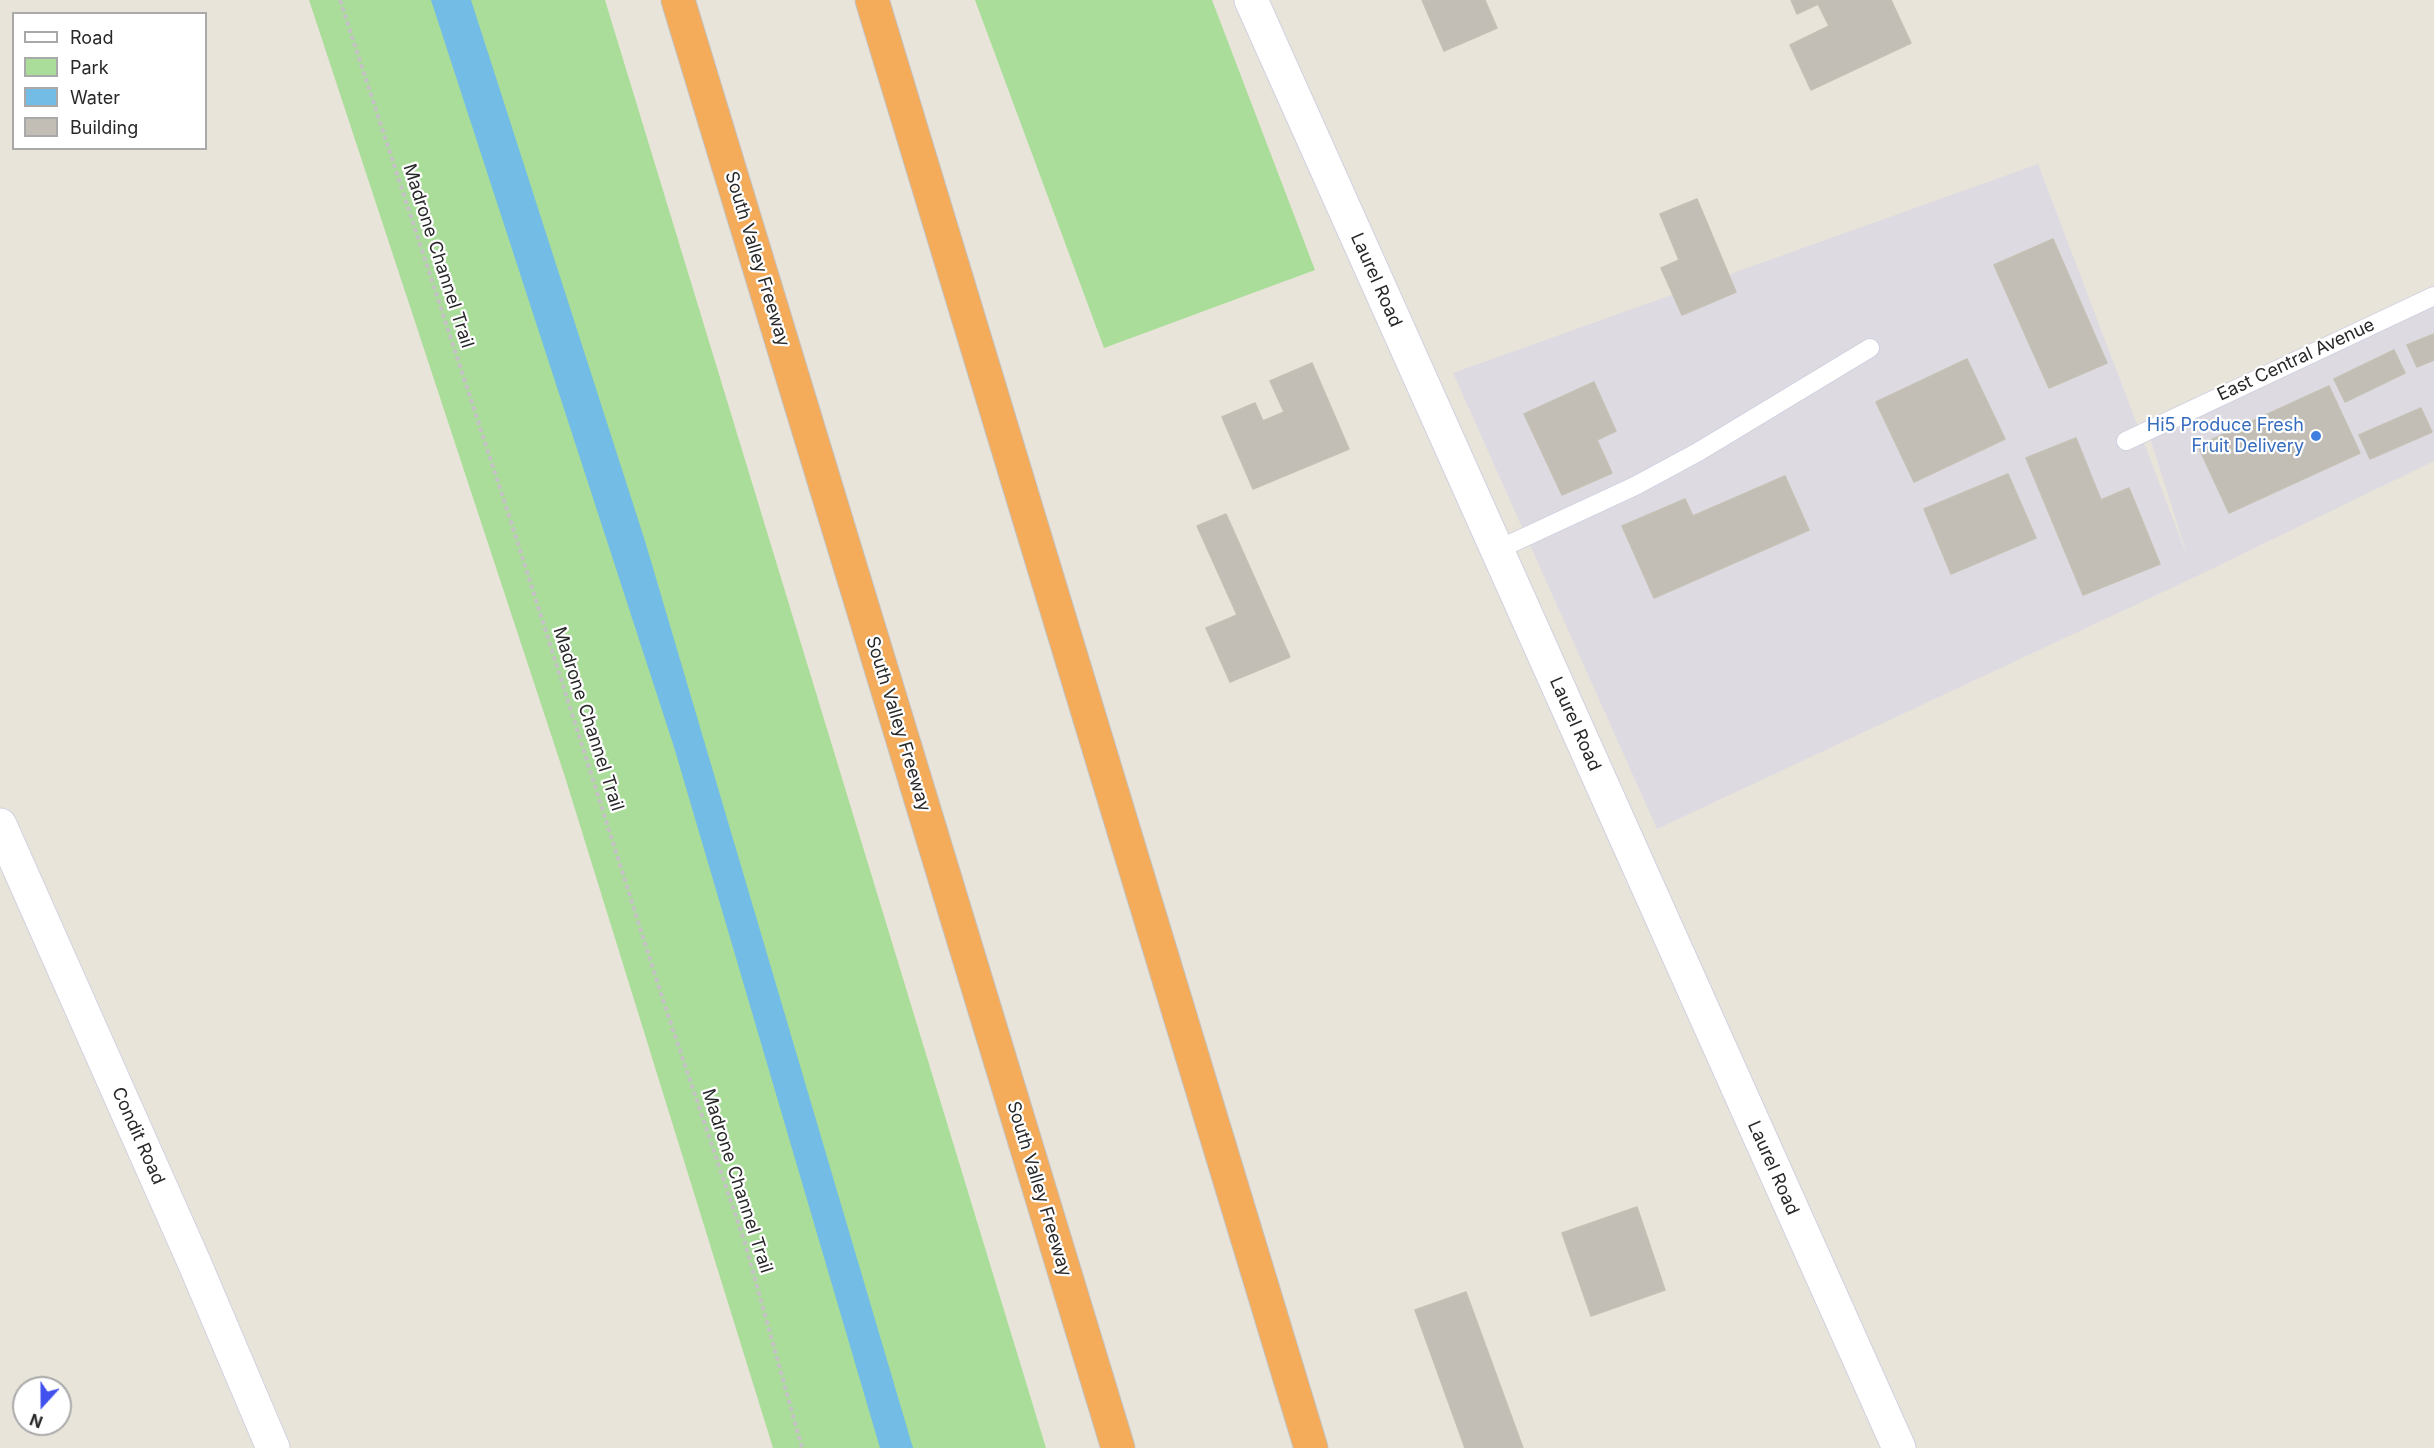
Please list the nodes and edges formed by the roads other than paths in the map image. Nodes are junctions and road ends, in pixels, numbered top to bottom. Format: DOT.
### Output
graph roads {
  1 [pos="678,0"];
  2 [pos="872,0"];
  3 [pos="1251,0"];
  4 [pos="2434,296"];
  5 [pos="1870,348"];
  6 [pos="2126,441"];
  7 [pos="1497,550"];
  8 [pos="0,825"];
  9 [pos="273,1448"];
  10 [pos="1118,1448"];
  11 [pos="1311,1448"];
  12 [pos="1899,1448"];
  1 -- 10 [label="highway, South Valley Freeway"];
  2 -- 11 [label="highway"];
  3 -- 7 [label="street, Laurel Road"];
  4 -- 6 [label="lane, East Central Avenue"];
  5 -- 7 [label="lane"];
  7 -- 12 [label="street, Laurel Road"];
  8 -- 9 [label="street, Condit Road"];
}
